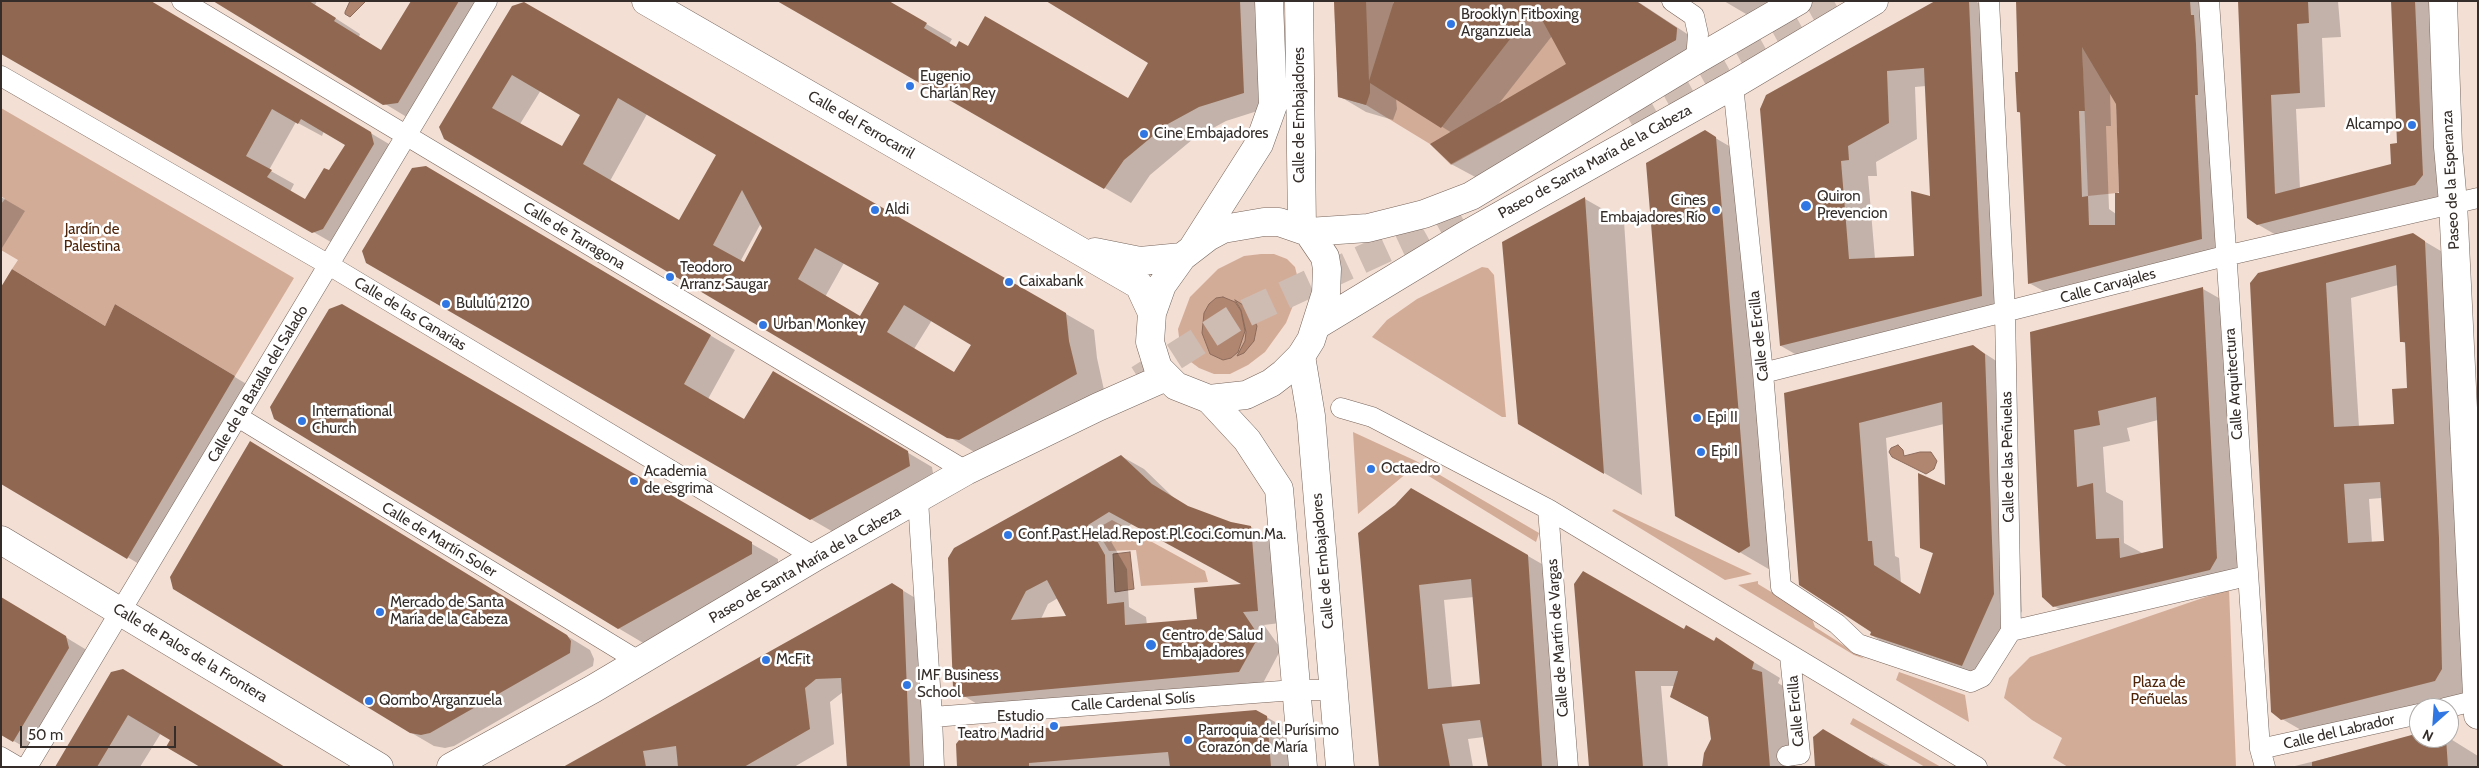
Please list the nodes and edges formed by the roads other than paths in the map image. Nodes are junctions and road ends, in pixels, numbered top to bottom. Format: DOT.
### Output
graph roads {
  1 [pos="182,1"];
  2 [pos="488,1"];
  3 [pos="646,1"];
  4 [pos="1269,1"];
  5 [pos="1299,1"];
  6 [pos="1672,1"];
  7 [pos="1798,1"];
  8 [pos="1874,1"];
  9 [pos="1989,1"];
  10 [pos="2209,1"];
  11 [pos="2443,1"];
  12 [pos="1696,60"];
  13 [pos="1,76"];
  14 [pos="1733,84"];
  15 [pos="406,135"];
  16 [pos="2466,201"];
  17 [pos="1305,230"];
  18 [pos="1077,249"];
  19 [pos="1188,251"];
  20 [pos="2225,256"];
  21 [pos="329,265"];
  22 [pos="2005,312"];
  23 [pos="1152,313"];
  24 [pos="1317,325"];
  25 [pos="1301,356"];
  26 [pos="2469,360"];
  27 [pos="1763,373"];
  28 [pos="1166,377"];
  29 [pos="1209,399"];
  30 [pos="1341,408"];
  31 [pos="238,417"];
  32 [pos="966,471"];
  33 [pos="918,500"];
  34 [pos="1548,509"];
  35 [pos="1,540"];
  36 [pos="815,557"];
  37 [pos="2247,576"];
  38 [pos="121,612"];
  39 [pos="2012,631"];
  40 [pos="1790,656"];
  41 [pos="640,662"];
  42 [pos="1779,675"];
  43 [pos="1295,690"];
  44 [pos="1334,690"];
  45 [pos="2477,705"];
  46 [pos="2459,707"];
  47 [pos="932,717"];
  48 [pos="2409,717"];
  49 [pos="1,757"];
  50 [pos="2262,758"];
  51 [pos="1788,761"];
  52 [pos="18,767"];
  53 [pos="27,767"];
  54 [pos="379,767"];
  55 [pos="451,767"];
  56 [pos="934,767"];
  57 [pos="1303,767"];
  58 [pos="1340,767"];
  59 [pos="1568,767"];
  60 [pos="1977,767"];
  1 -- 15 [label="street, Calle de Tarragona"];
  2 -- 15 [label="street, Calle de la Batalla del Salado"];
  3 -- 18 [label="main road, Calle del Ferrocarril"];
  4 -- 19 [label="main road, Calle de Embajadores"];
  5 -- 17 [label="main road, Calle de Embajadores"];
  6 -- 12 [label="street"];
  7 -- 12 [label="main road, Paseo de Santa María de la Cabeza"];
  8 -- 14 [label="main road, Paseo de Santa María de la Cabeza"];
  9 -- 22 [label="street, Calle de las Peñuelas"];
  10 -- 20 [label="street, Calle Arquitectura"];
  11 -- 16 [label="main road, Paseo de la Esperanza"];
  12 -- 17 [label="main road, Paseo de Santa María de la Cabeza"];
  13 -- 21 [label="street, Calle de las Canarias"];
  14 -- 24 [label="main road, Paseo de Santa María de la Cabeza"];
  14 -- 27 [label="street, Calle de Ercilla"];
  15 -- 21 [label="street, Calle de la Batalla del Salado"];
  15 -- 32 [label="street, Calle de Tarragona"];
  16 -- 20 [label="street, Calle Carvajales"];
  16 -- 26 [label="main road, Paseo de la Esperanza"];
  17 -- 19 [label="main road"];
  17 -- 24 [label="main road"];
  18 -- 19 [label="main road, Calle del Ferrocarril"];
  18 -- 23 [label="main road, Calle del Ferrocarril"];
  19 -- 23 [label="main road"];
  20 -- 22 [label="street, Calle Carvajales"];
  20 -- 37 [label="street, Calle Arquitectura"];
  21 -- 31 [label="street, Calle de la Batalla del Salado"];
  21 -- 36 [label="street, Calle de las Canarias"];
  22 -- 27 [label="street, Calle Carvajales"];
  22 -- 39 [label="street, Calle de las Peñuelas"];
  23 -- 28 [label="main road"];
  24 -- 25 [label="main road"];
  25 -- 29 [label="main road"];
  25 -- 44 [label="main road, Calle de Embajadores"];
  26 -- 45 [label="main road, Paseo de la Esperanza"];
  27 -- 39 [label="street, Calle de Ercilla"];
  28 -- 29 [label="main road"];
  28 -- 32 [label="main road, Paseo de Santa María de la Cabeza"];
  29 -- 43 [label="main road"];
  30 -- 34 [label="street"];
  31 -- 38 [label="street, Calle de la Batalla del Salado"];
  31 -- 41 [label="street, Calle de Martín Soler"];
  32 -- 33 [label="main road, Paseo de Santa María de la Cabeza"];
  33 -- 36 [label="main road, Paseo de Santa María de la Cabeza"];
  33 -- 47 [label="street"];
  34 -- 40 [label="street"];
  34 -- 59 [label="street, Calle de Martín de Vargas"];
  35 -- 38 [label="main road, Calle de Palos de la Frontera"];
  36 -- 41 [label="main road, Paseo de Santa María de la Cabeza"];
  37 -- 39 [label="street"];
  37 -- 50 [label="street, Calle Arquitectura"];
  38 -- 53 [label="street, Calle de la Batalla del Salado"];
  38 -- 54 [label="main road, Calle de Palos de la Frontera"];
  40 -- 51 [label="street, Calle Ercilla"];
  40 -- 60 [label="street"];
  41 -- 55 [label="main road, Paseo de Santa María de la Cabeza"];
  42 -- 51 [label="street"];
  43 -- 44 [label="street, Calle Cardenal Solís"];
  43 -- 47 [label="street, Calle Cardenal Solís"];
  43 -- 57 [label="main road"];
  44 -- 58 [label="main road, Calle de Embajadores"];
  45 -- 46 [label="street"];
  47 -- 56 [label="street"];
  48 -- 50 [label="street, Calle del Labrador"];
  49 -- 52 [label="street"];
}
